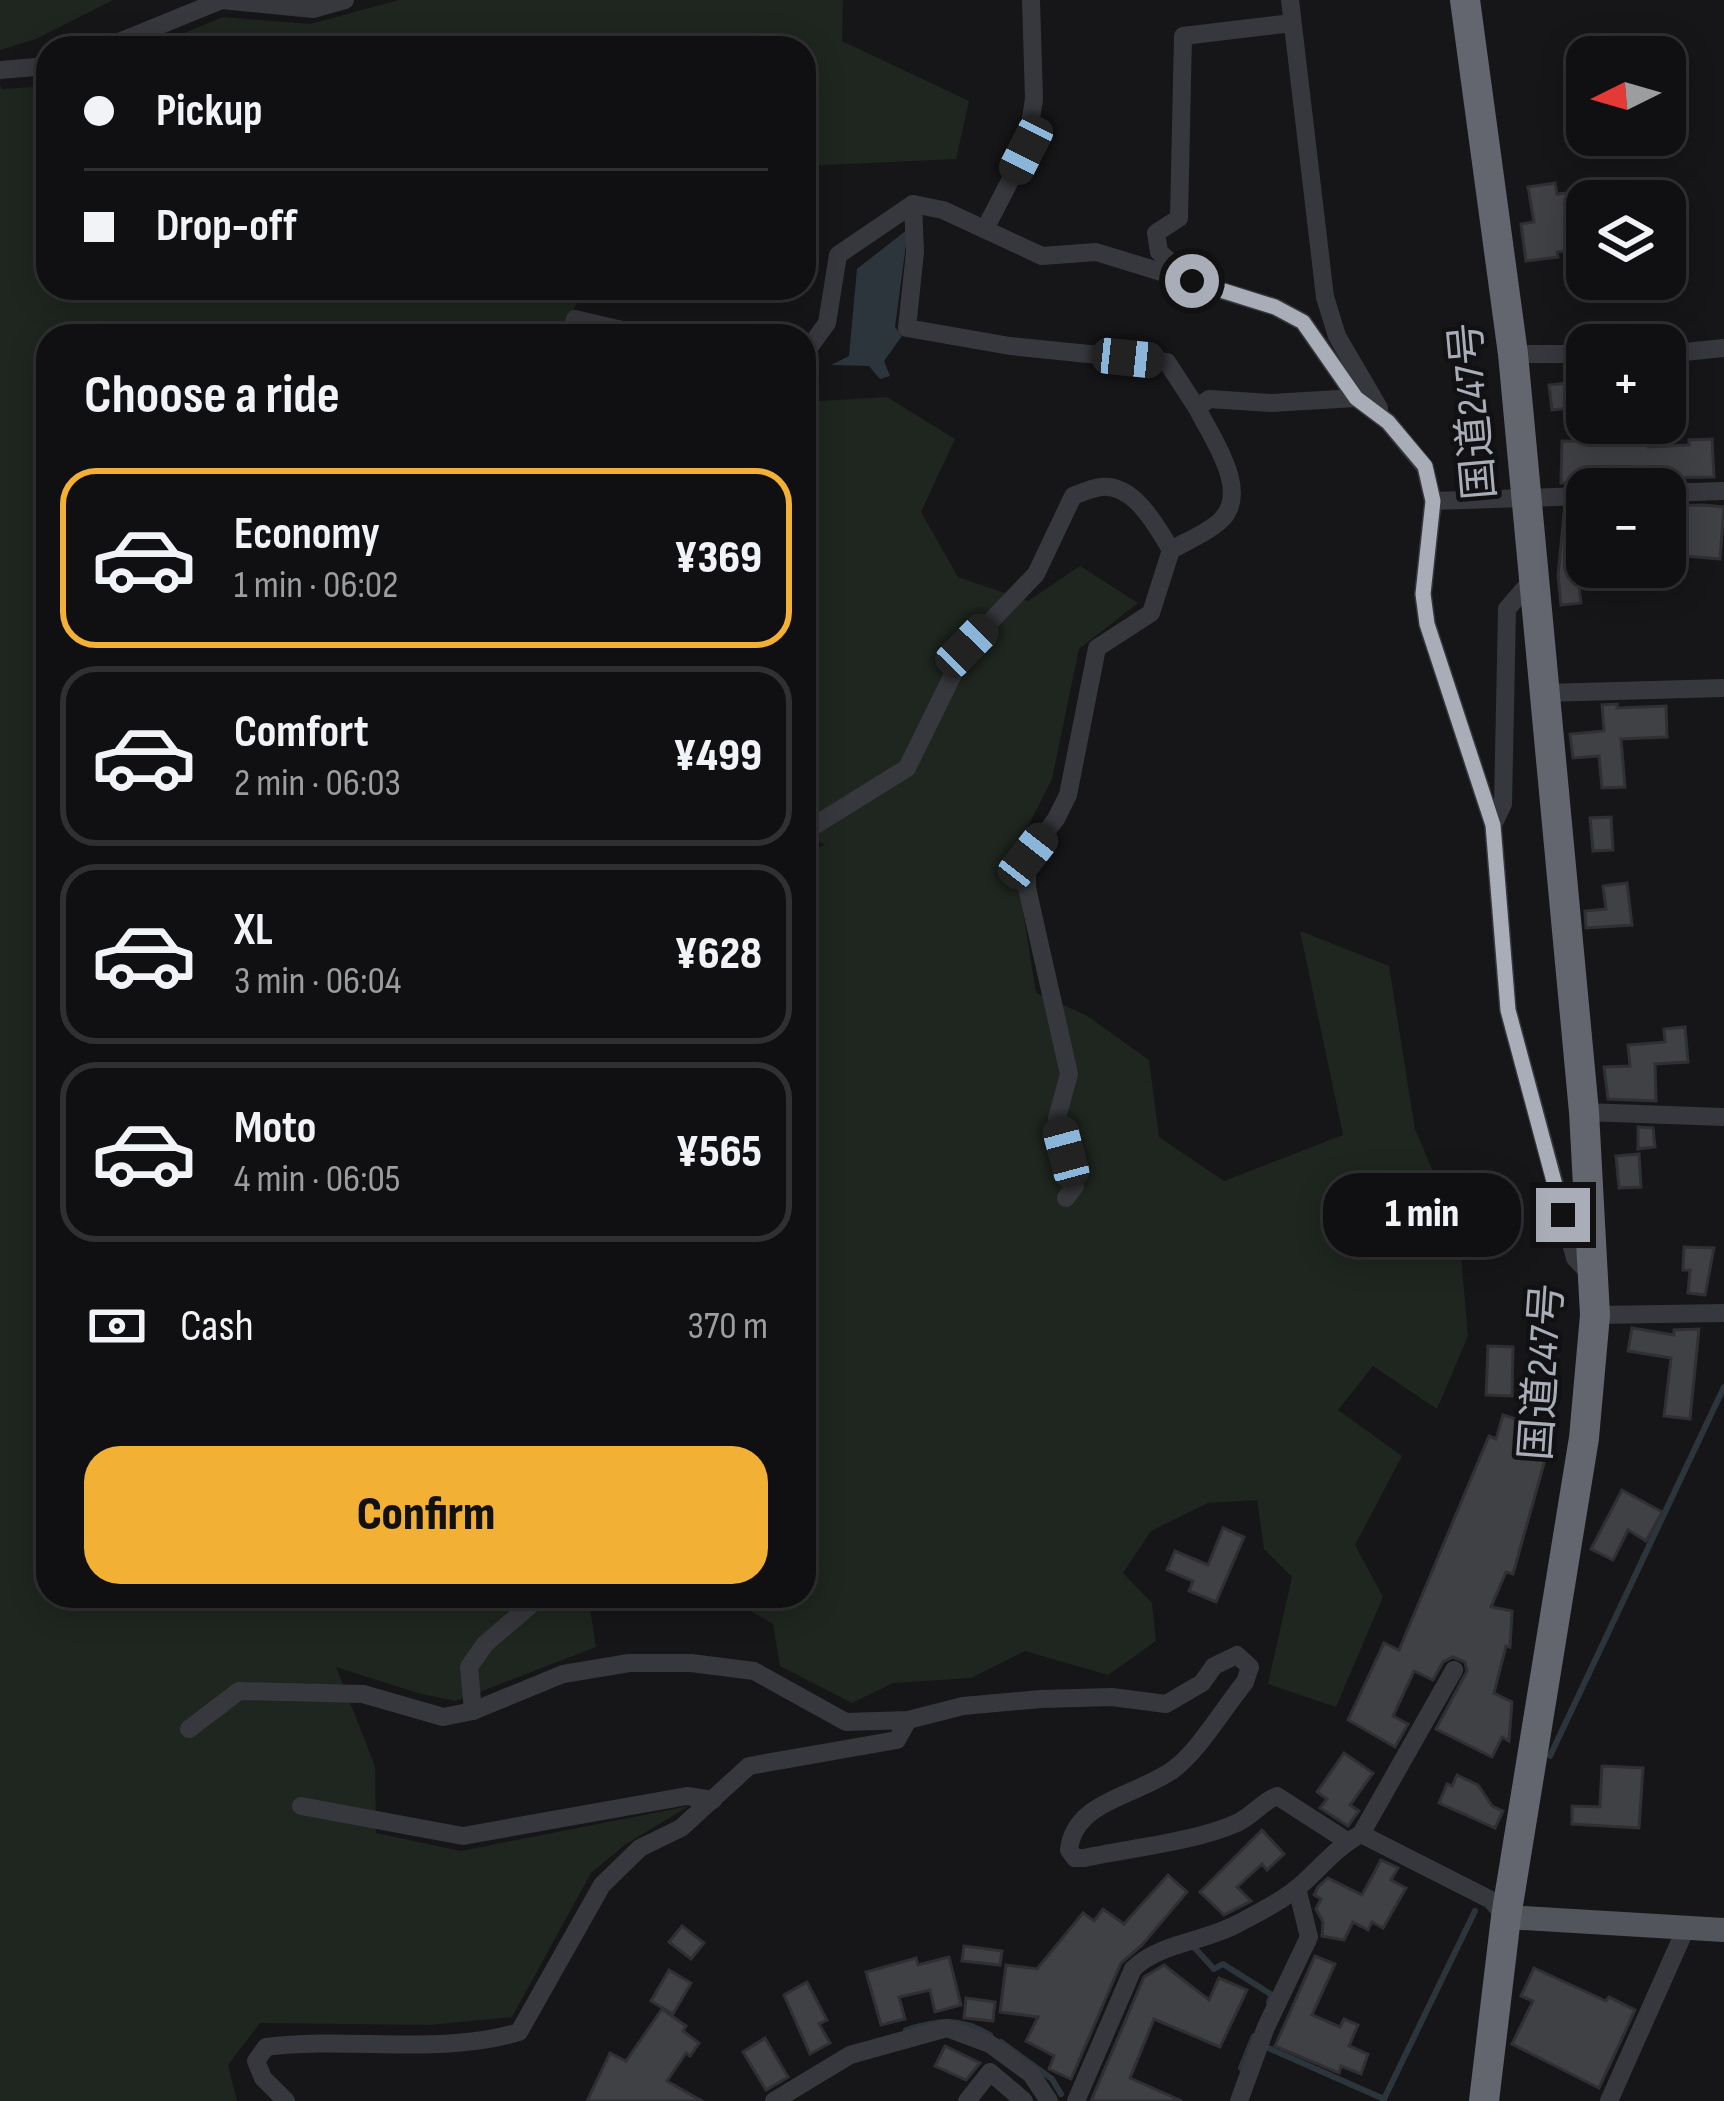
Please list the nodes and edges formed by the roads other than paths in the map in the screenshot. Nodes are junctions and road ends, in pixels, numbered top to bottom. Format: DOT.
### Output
graph roads {
  1 [pos="345,0"];
  2 [pos="1031,0"];
  3 [pos="1290,0"];
  4 [pos="1465,0"];
  5 [pos="1292,23"];
  6 [pos="134,36"];
  7 [pos="36,67"];
  8 [pos="0,70"];
  9 [pos="913,205"];
  10 [pos="986,227"];
  11 [pos="1192,281"];
  12 [pos="816,338"];
  13 [pos="1724,348"];
  14 [pos="1686,352"];
  15 [pos="1513,354"];
  16 [pos="1566,354"];
  17 [pos="1356,398"];
  18 [pos="1196,408"];
  19 [pos="1388,422"];
  20 [pos="1724,491"];
  21 [pos="1686,492"];
  22 [pos="1566,497"];
  23 [pos="1524,499"];
  24 [pos="1433,501"];
  25 [pos="1172,550"];
  26 [pos="1532,580"];
  27 [pos="1724,688"];
  28 [pos="1544,692"];
  29 [pos="816,825"];
  30 [pos="1493,825"];
  31 [pos="1585,1112"];
  32 [pos="1724,1117"];
  33 [pos="1066,1198"];
  34 [pos="1593,1277"];
  35 [pos="1724,1313"];
  36 [pos="1595,1316"];
  37 [pos="527,1608"];
  38 [pos="1454,1670"];
  39 [pos="473,1711"];
  40 [pos="908,1720"];
  41 [pos="189,1729"];
  42 [pos="713,1800"];
  43 [pos="301,1806"];
  44 [pos="1354,1838"];
  45 [pos="1297,1888"];
  46 [pos="1506,1917"];
  47 [pos="1686,1928"];
  48 [pos="1724,1930"];
  49 [pos="286,2101"];
  50 [pos="774,2101"];
  51 [pos="967,2101"];
  52 [pos="1024,2101"];
  53 [pos="1049,2101"];
  54 [pos="1076,2101"];
  55 [pos="1239,2101"];
  56 [pos="1484,2101"];
  57 [pos="1609,2101"];
  1 -- 6 [label="street"];
  2 -- 10 [label="street"];
  3 -- 5 [label="street"];
  4 -- 15 [label="highway, 国道247号"];
  5 -- 11 [label="street"];
  5 -- 19 [label="street"];
  7 -- 8 [label="street"];
  9 -- 10 [label="street"];
  9 -- 12 [label="street"];
  9 -- 18 [label="street"];
  10 -- 11 [label="street"];
  11 -- 17 [label="street"];
  13 -- 14 [label="street"];
  15 -- 16 [label="street"];
  15 -- 23 [label="highway, 国道247号"];
  17 -- 18 [label="street"];
  17 -- 19 [label="street"];
  18 -- 25 [label="street"];
  19 -- 24 [label="street"];
  20 -- 21 [label="street"];
  22 -- 23 [label="street"];
  23 -- 24 [label="street"];
  23 -- 26 [label="highway, 国道247号"];
  24 -- 30 [label="street"];
  25 -- 29 [label="street"];
  25 -- 33 [label="street"];
  26 -- 28 [label="highway, 国道247号"];
  26 -- 30 [label="street"];
  27 -- 28 [label="street"];
  28 -- 31 [label="highway, 国道247号"];
  30 -- 34 [label="street"];
  31 -- 32 [label="street"];
  31 -- 34 [label="highway, 国道247号"];
  34 -- 36 [label="highway, 国道247号"];
  35 -- 36 [label="street"];
  36 -- 46 [label="highway, 国道247号"];
  37 -- 39 [label="street"];
  38 -- 44 [label="street"];
  39 -- 40 [label="street"];
  39 -- 41 [label="street"];
  40 -- 42 [label="street"];
  40 -- 44 [label="street"];
  42 -- 43 [label="street"];
  42 -- 49 [label="street"];
  44 -- 45 [label="street"];
  44 -- 46 [label="street"];
  45 -- 54 [label="street"];
  45 -- 55 [label="street"];
  46 -- 47 [label="main road"];
  46 -- 56 [label="highway, 国道247号"];
  47 -- 48 [label="main road"];
  47 -- 57 [label="street"];
  50 -- 53 [label="street"];
  51 -- 52 [label="street"];
}
